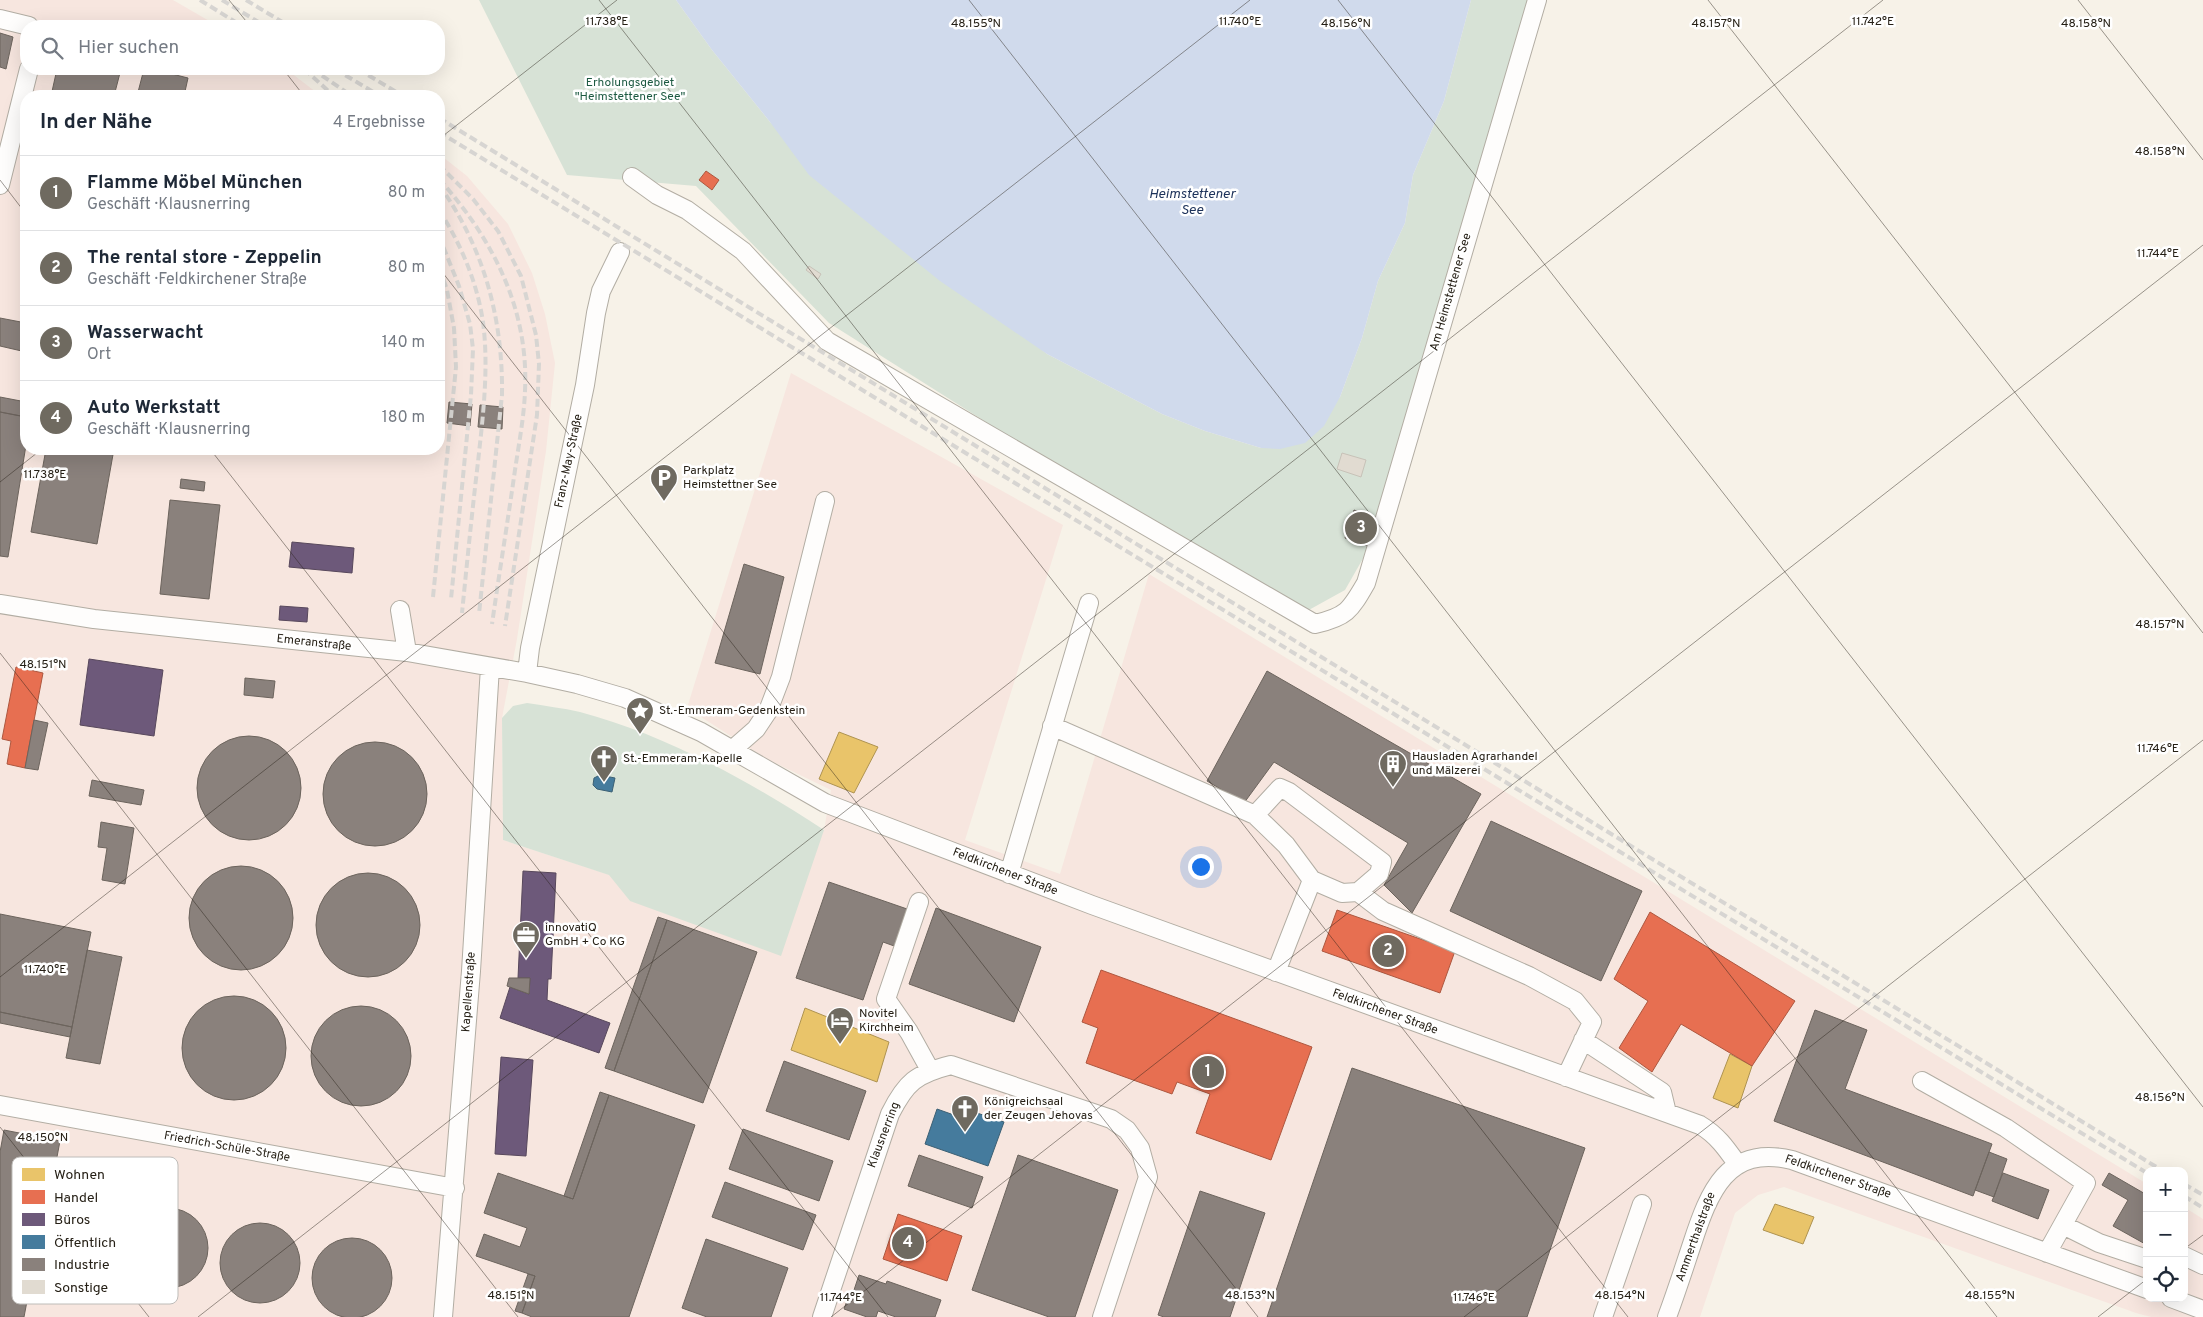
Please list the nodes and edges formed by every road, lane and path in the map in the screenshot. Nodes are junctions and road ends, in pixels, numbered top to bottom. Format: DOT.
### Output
graph roads {
  1 [pos="1537,0"];
  2 [pos="0,20"];
  3 [pos="20,24"];
  4 [pos="27,75"];
  5 [pos="24,90"];
  6 [pos="20,105"];
  7 [pos="632,176"];
  8 [pos="0,184"];
  9 [pos="620,252"];
  10 [pos="825,500"];
  11 [pos="0,604"];
  12 [pos="1089,604"];
  13 [pos="400,610"];
  14 [pos="407,652"];
  15 [pos="490,667"];
  16 [pos="527,673"];
  17 [pos="625,698"];
  18 [pos="1052,726"];
  19 [pos="732,750"];
  20 [pos="1255,815"];
  21 [pos="1009,874"];
  22 [pos="1312,880"];
  23 [pos="1358,892"];
  24 [pos="919,902"];
  25 [pos="1276,972"];
  26 [pos="1583,1040"];
  27 [pos="930,1070"];
  28 [pos="1566,1077"];
  29 [pos="1922,1081"];
  30 [pos="0,1105"];
  31 [pos="1667,1113"];
  32 [pos="1738,1165"];
  33 [pos="455,1188"];
  34 [pos="1642,1204"];
  35 [pos="2063,1225"];
  36 [pos="2047,1253"];
  37 [pos="2186,1257"];
  38 [pos="2143,1258"];
  39 [pos="2203,1266"];
  40 [pos="2143,1289"];
  41 [pos="2182,1302"];
  42 [pos="2203,1310"];
  43 [pos="444,1317"];
  44 [pos="822,1317"];
  45 [pos="1102,1317"];
  46 [pos="1603,1317"];
  47 [pos="1668,1317"];
  1 -- 7 [label="street, Am Heimstettener See"];
  2 -- 3 [label="street"];
  4 -- 5 [label="street"];
  6 -- 8 [label="street"];
  9 -- 16 [label="street, Franz-May-Straße"];
  10 -- 19 [label="street"];
  11 -- 14 [label="street, Emeranstraße"];
  12 -- 18 [label="street"];
  13 -- 14 [label="street"];
  14 -- 15 [label="street, Emeranstraße"];
  15 -- 16 [label="street, Emeranstraße"];
  15 -- 33 [label="street, Kapellenstraße"];
  16 -- 17 [label="street, Emeranstraße"];
  17 -- 19 [label="street, Feldkirchener Straße"];
  18 -- 20 [label="street"];
  18 -- 21 [label="street"];
  19 -- 21 [label="street, Feldkirchener Straße"];
  20 -- 22 [label="street"];
  20 -- 23 [label="street"];
  21 -- 25 [label="street, Feldkirchener Straße"];
  22 -- 23 [label="street"];
  22 -- 25 [label="street"];
  23 -- 26 [label="street"];
  24 -- 27 [label="street"];
  25 -- 28 [label="street, Feldkirchener Straße"];
  26 -- 28 [label="street"];
  26 -- 31 [label="street"];
  27 -- 44 [label="street, Klausnerring"];
  27 -- 45 [label="street, Klausnerring"];
  28 -- 31 [label="street, Feldkirchener Straße"];
  29 -- 35 [label="street"];
  30 -- 33 [label="street, Friedrich-Schüle-Straße"];
  31 -- 32 [label="street, Feldkirchener Straße"];
  32 -- 36 [label="street, Feldkirchener Straße"];
  32 -- 47 [label="street, Ammerthalstraße"];
  33 -- 43 [label="street, Kapellenstraße"];
  34 -- 46 [label="street"];
  35 -- 36 [label="street"];
  35 -- 38 [label="street"];
  36 -- 40 [label="street, Feldkirchener Straße"];
  37 -- 39 [label="street"];
  41 -- 42 [label="street"];
}
